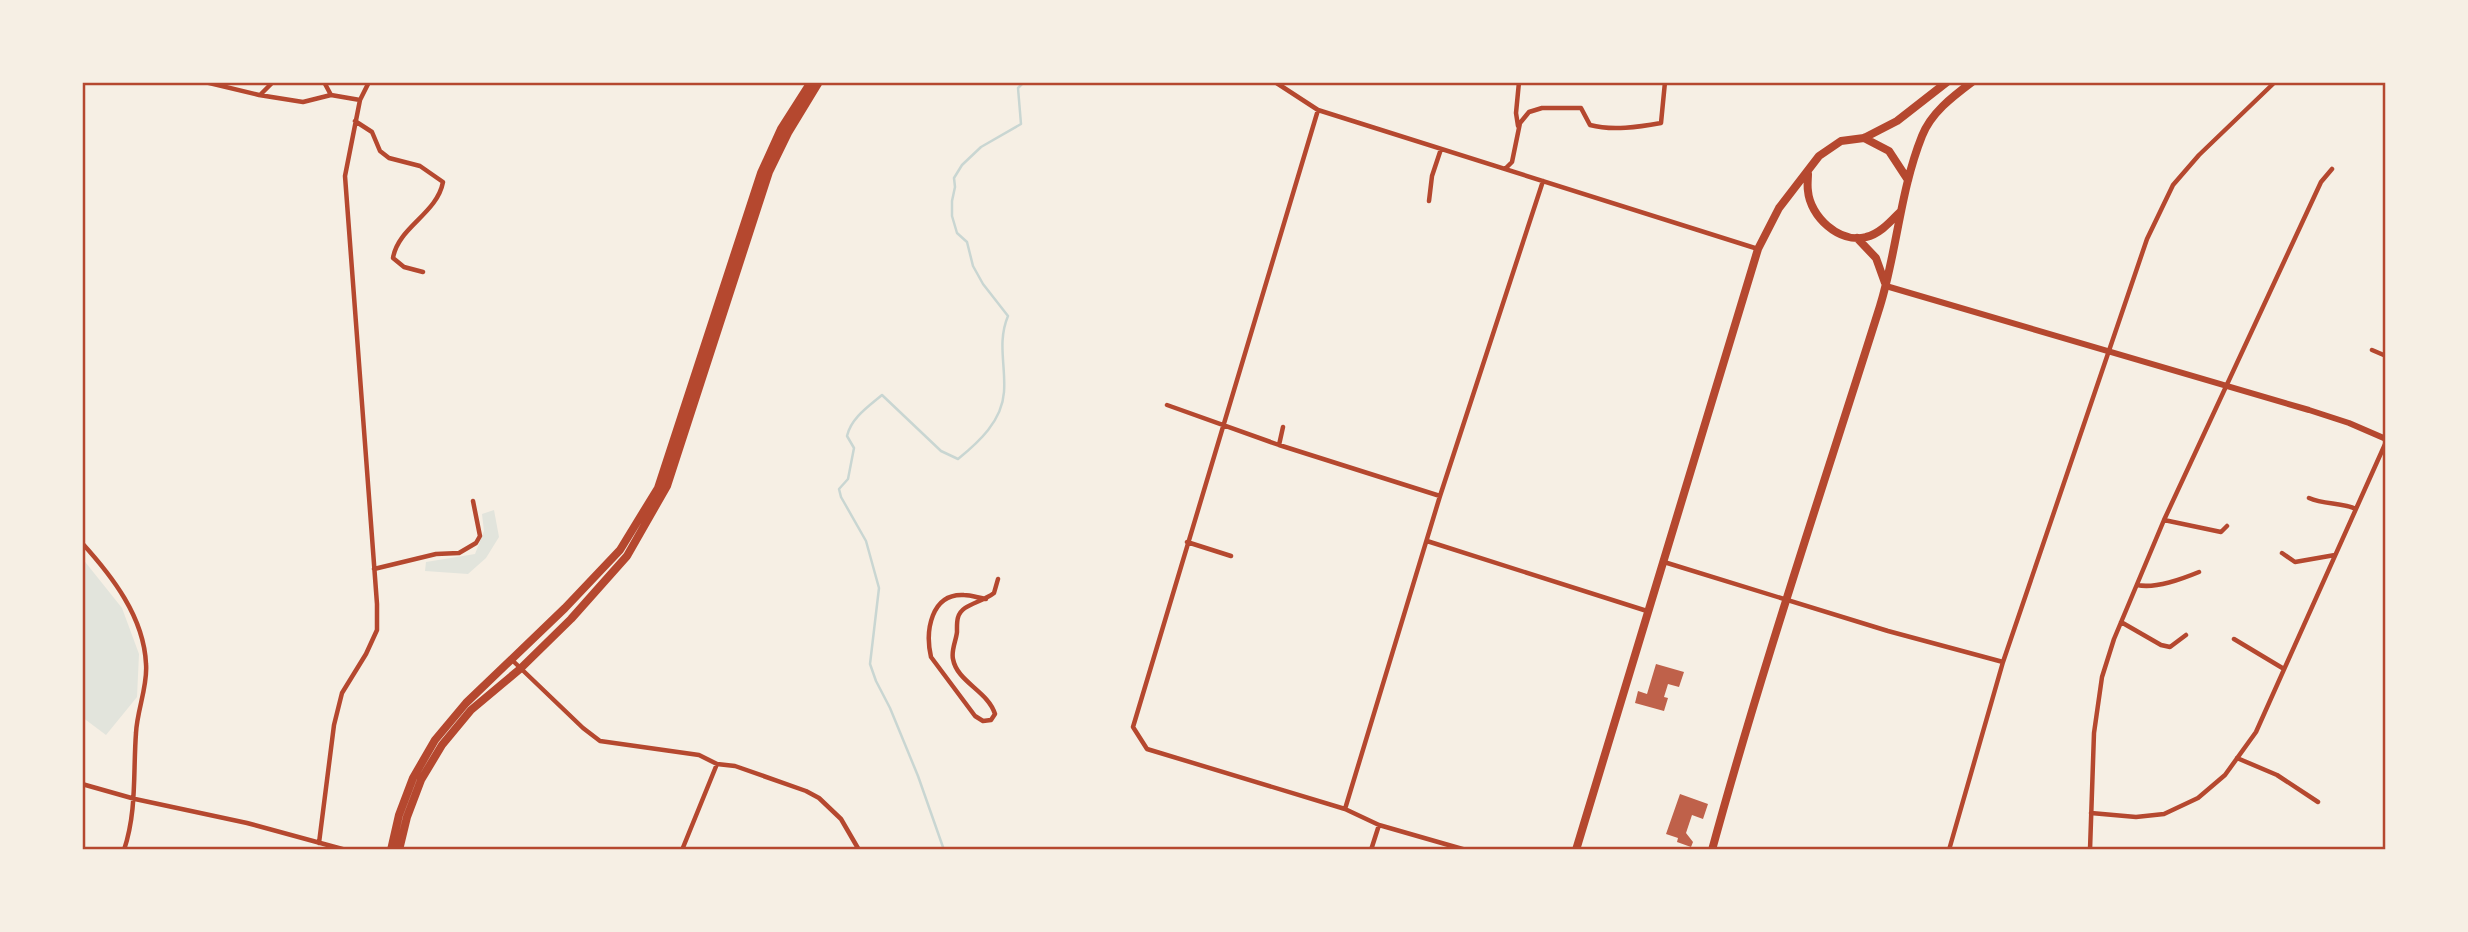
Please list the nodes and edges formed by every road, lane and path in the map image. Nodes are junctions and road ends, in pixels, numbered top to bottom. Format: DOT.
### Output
graph roads {
  1 [pos="205,82"];
  2 [pos="272,82"];
  3 [pos="324,82"];
  4 [pos="369,82"];
  5 [pos="811,82"];
  6 [pos="820,82"];
  7 [pos="1275,82"];
  8 [pos="1518,82"];
  9 [pos="1665,82"];
  10 [pos="1947,82"];
  11 [pos="1972,82"];
  12 [pos="2274,82"];
  13 [pos="259,95"];
  14 [pos="331,95"];
  15 [pos="360,100"];
  16 [pos="1318,110"];
  17 [pos="355,121"];
  18 [pos="1519,130"];
  19 [pos="1864,138"];
  20 [pos="1441,149"];
  21 [pos="1505,169"];
  22 [pos="2332,169"];
  23 [pos="1808,173"];
  24 [pos="1908,180"];
  25 [pos="1543,181"];
  26 [pos="1429,201"];
  27 [pos="1901,211"];
  28 [pos="1857,238"];
  29 [pos="1758,248"];
  30 [pos="423,271"];
  31 [pos="1886,286"];
  32 [pos="2110,350"];
  33 [pos="2372,350"];
  34 [pos="2386,356"];
  35 [pos="2228,387"];
  36 [pos="1167,405"];
  37 [pos="1224,425"];
  38 [pos="1283,427"];
  39 [pos="2386,441"];
  40 [pos="1279,445"];
  41 [pos="1440,496"];
  42 [pos="2309,498"];
  43 [pos="472,501"];
  44 [pos="2356,509"];
  45 [pos="2164,520"];
  46 [pos="2227,526"];
  47 [pos="1427,541"];
  48 [pos="82,542"];
  49 [pos="1187,542"];
  50 [pos="2282,553"];
  51 [pos="2335,555"];
  52 [pos="1231,556"];
  53 [pos="1663,562"];
  54 [pos="374,569"];
  55 [pos="2199,572"];
  56 [pos="998,579"];
  57 [pos="2137,585"];
  58 [pos="986,599"];
  59 [pos="1786,600"];
  60 [pos="1647,611"];
  61 [pos="2121,622"];
  62 [pos="2186,635"];
  63 [pos="2234,639"];
  64 [pos="512,660"];
  65 [pos="2003,662"];
  66 [pos="520,669"];
  67 [pos="2284,669"];
  68 [pos="2237,758"];
  69 [pos="717,764"];
  70 [pos="82,784"];
  71 [pos="135,799"];
  72 [pos="2318,802"];
  73 [pos="1345,809"];
  74 [pos="2091,813"];
  75 [pos="1379,825"];
  76 [pos="319,842"];
  77 [pos="124,850"];
  78 [pos="345,850"];
  79 [pos="391,850"];
  80 [pos="399,850"];
  81 [pos="682,850"];
  82 [pos="859,850"];
  83 [pos="1371,850"];
  84 [pos="1466,850"];
  85 [pos="1576,850"];
  86 [pos="1712,850"];
  87 [pos="1949,850"];
  88 [pos="2090,850"];
  1 -- 13 [label="street"];
  2 -- 13 [label="street"];
  3 -- 14 [label="street"];
  4 -- 15 [label="street"];
  5 -- 64 [label="main road"];
  6 -- 66 [label="main road"];
  7 -- 16 [label="street"];
  8 -- 18 [label="street"];
  9 -- 18 [label="street"];
  10 -- 19 [label="main road"];
  11 -- 24 [label="main road"];
  12 -- 32 [label="street"];
  13 -- 14 [label="street"];
  14 -- 15 [label="street"];
  15 -- 17 [label="street"];
  16 -- 20 [label="street"];
  16 -- 37 [label="street"];
  17 -- 30 [label="street"];
  17 -- 54 [label="street"];
  18 -- 21 [label="street"];
  19 -- 23 [label="main road"];
  19 -- 24 [label="main road"];
  20 -- 21 [label="street"];
  20 -- 26 [label="street"];
  21 -- 25 [label="street"];
  22 -- 35 [label="street"];
  23 -- 28 [label="main road"];
  23 -- 29 [label="main road"];
  24 -- 27 [label="main road"];
  25 -- 29 [label="street"];
  25 -- 41 [label="street"];
  27 -- 28 [label="main road"];
  27 -- 31 [label="main road"];
  28 -- 31 [label="main road"];
  29 -- 53 [label="main road"];
  31 -- 32 [label="street"];
  31 -- 59 [label="main road"];
  32 -- 35 [label="street"];
  32 -- 65 [label="street"];
  33 -- 34 [label="street"];
  35 -- 39 [label="street"];
  35 -- 45 [label="street"];
  36 -- 37 [label="street"];
  37 -- 40 [label="street"];
  37 -- 49 [label="street"];
  38 -- 40 [label="street"];
  39 -- 44 [label="street"];
  40 -- 41 [label="street"];
  41 -- 47 [label="street"];
  42 -- 44 [label="street"];
  43 -- 54 [label="street"];
  44 -- 51 [label="street"];
  45 -- 46 [label="street"];
  45 -- 57 [label="street"];
  47 -- 60 [label="street"];
  47 -- 73 [label="street"];
  48 -- 71 [label="street"];
  49 -- 52 [label="street"];
  49 -- 73 [label="street"];
  50 -- 51 [label="street"];
  51 -- 67 [label="street"];
  53 -- 59 [label="street"];
  53 -- 60 [label="main road"];
  54 -- 76 [label="street"];
  55 -- 57 [label="street"];
  56 -- 58 [label="street"];
  57 -- 61 [label="street"];
  58 -- 58 [label="street"];
  59 -- 65 [label="street"];
  59 -- 86 [label="main road"];
  60 -- 85 [label="main road"];
  61 -- 62 [label="street"];
  61 -- 74 [label="street"];
  63 -- 67 [label="street"];
  64 -- 66 [label="street"];
  64 -- 79 [label="main road"];
  65 -- 87 [label="street"];
  66 -- 69 [label="street"];
  66 -- 80 [label="main road"];
  67 -- 68 [label="street"];
  68 -- 72 [label="street"];
  68 -- 74 [label="street"];
  69 -- 81 [label="street"];
  69 -- 82 [label="street"];
  70 -- 71 [label="street"];
  71 -- 76 [label="street"];
  71 -- 77 [label="street"];
  73 -- 75 [label="street"];
  74 -- 88 [label="street"];
  75 -- 83 [label="street"];
  75 -- 84 [label="street"];
  76 -- 78 [label="street"];
}
